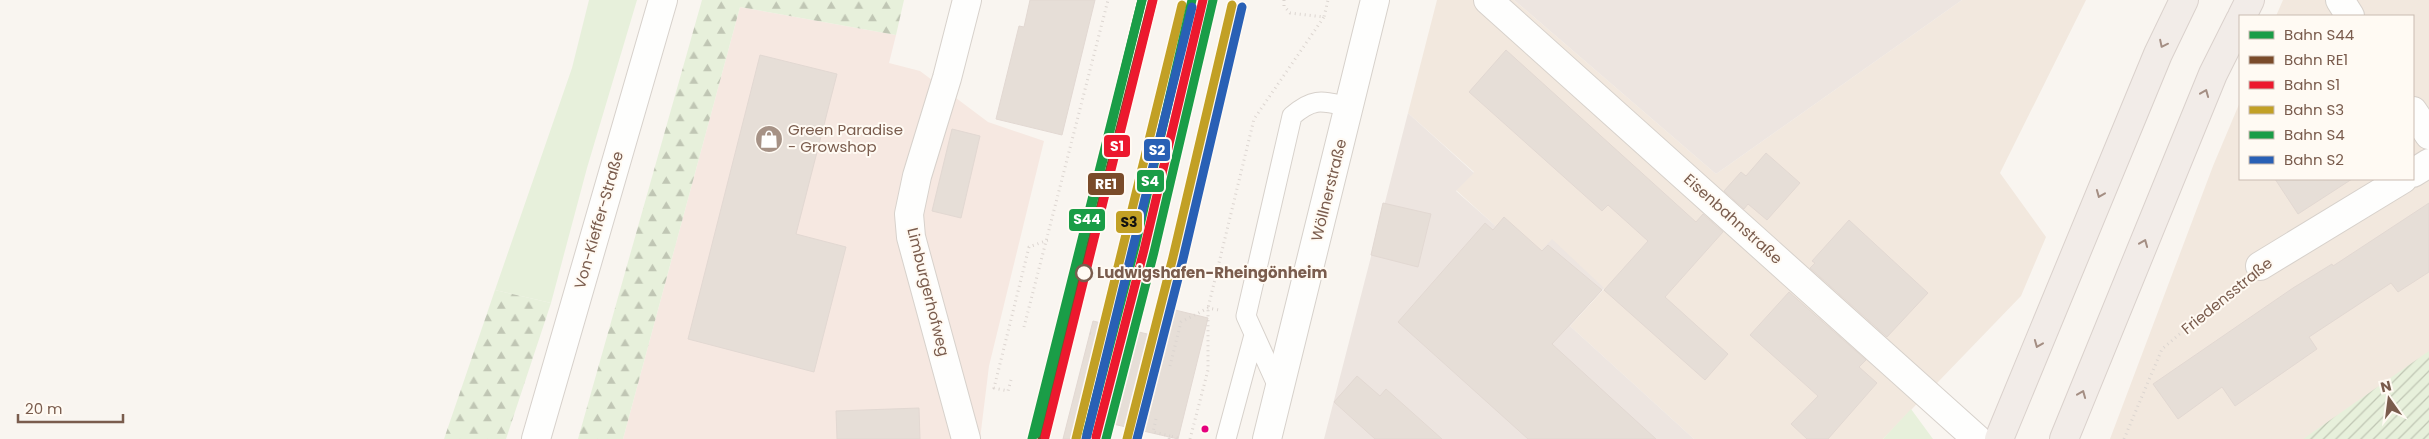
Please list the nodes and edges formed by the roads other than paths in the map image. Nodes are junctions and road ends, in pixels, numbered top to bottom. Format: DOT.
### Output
graph roads {
  1 [pos="663,0"];
  2 [pos="967,0"];
  3 [pos="1375,0"];
  4 [pos="1488,0"];
  5 [pos="2184,0"];
  6 [pos="2250,0"];
  7 [pos="2340,0"];
  8 [pos="2242,15"];
  9 [pos="2349,15"];
  10 [pos="2239,22"];
  11 [pos="1349,107"];
  12 [pos="2414,112"];
  13 [pos="2429,135"];
  14 [pos="2429,163"];
  15 [pos="2414,171"];
  16 [pos="2401,180"];
  17 [pos="2260,266"];
  18 [pos="1254,335"];
  19 [pos="1280,389"];
  20 [pos="1971,433"];
  21 [pos="536,439"];
  22 [pos="966,439"];
  23 [pos="1226,439"];
  24 [pos="1267,439"];
  25 [pos="1999,439"];
  26 [pos="2064,439"];
  1 -- 21 [label="street, Von-Kieffer-Straße"];
  2 -- 22 [label="street, Limburgerhofweg"];
  3 -- 11 [label="street, Wöllnerstraße"];
  4 -- 20 [label="street, Eisenbahnstraße"];
  5 -- 25 [label="highway, one-way"];
  6 -- 8 [label="highway"];
  7 -- 9 [label="street"];
  26 -- 10 [label="highway, one-way"];
  11 -- 18 [label="lane"];
  11 -- 19 [label="street, Wöllnerstraße"];
  12 -- 13 [label="street"];
  14 -- 15 [label="street"];
  16 -- 17 [label="street, Friedensstraße"];
  18 -- 19 [label="lane"];
  18 -- 23 [label="lane"];
  19 -- 24 [label="street, Wöllnerstraße"];
}
